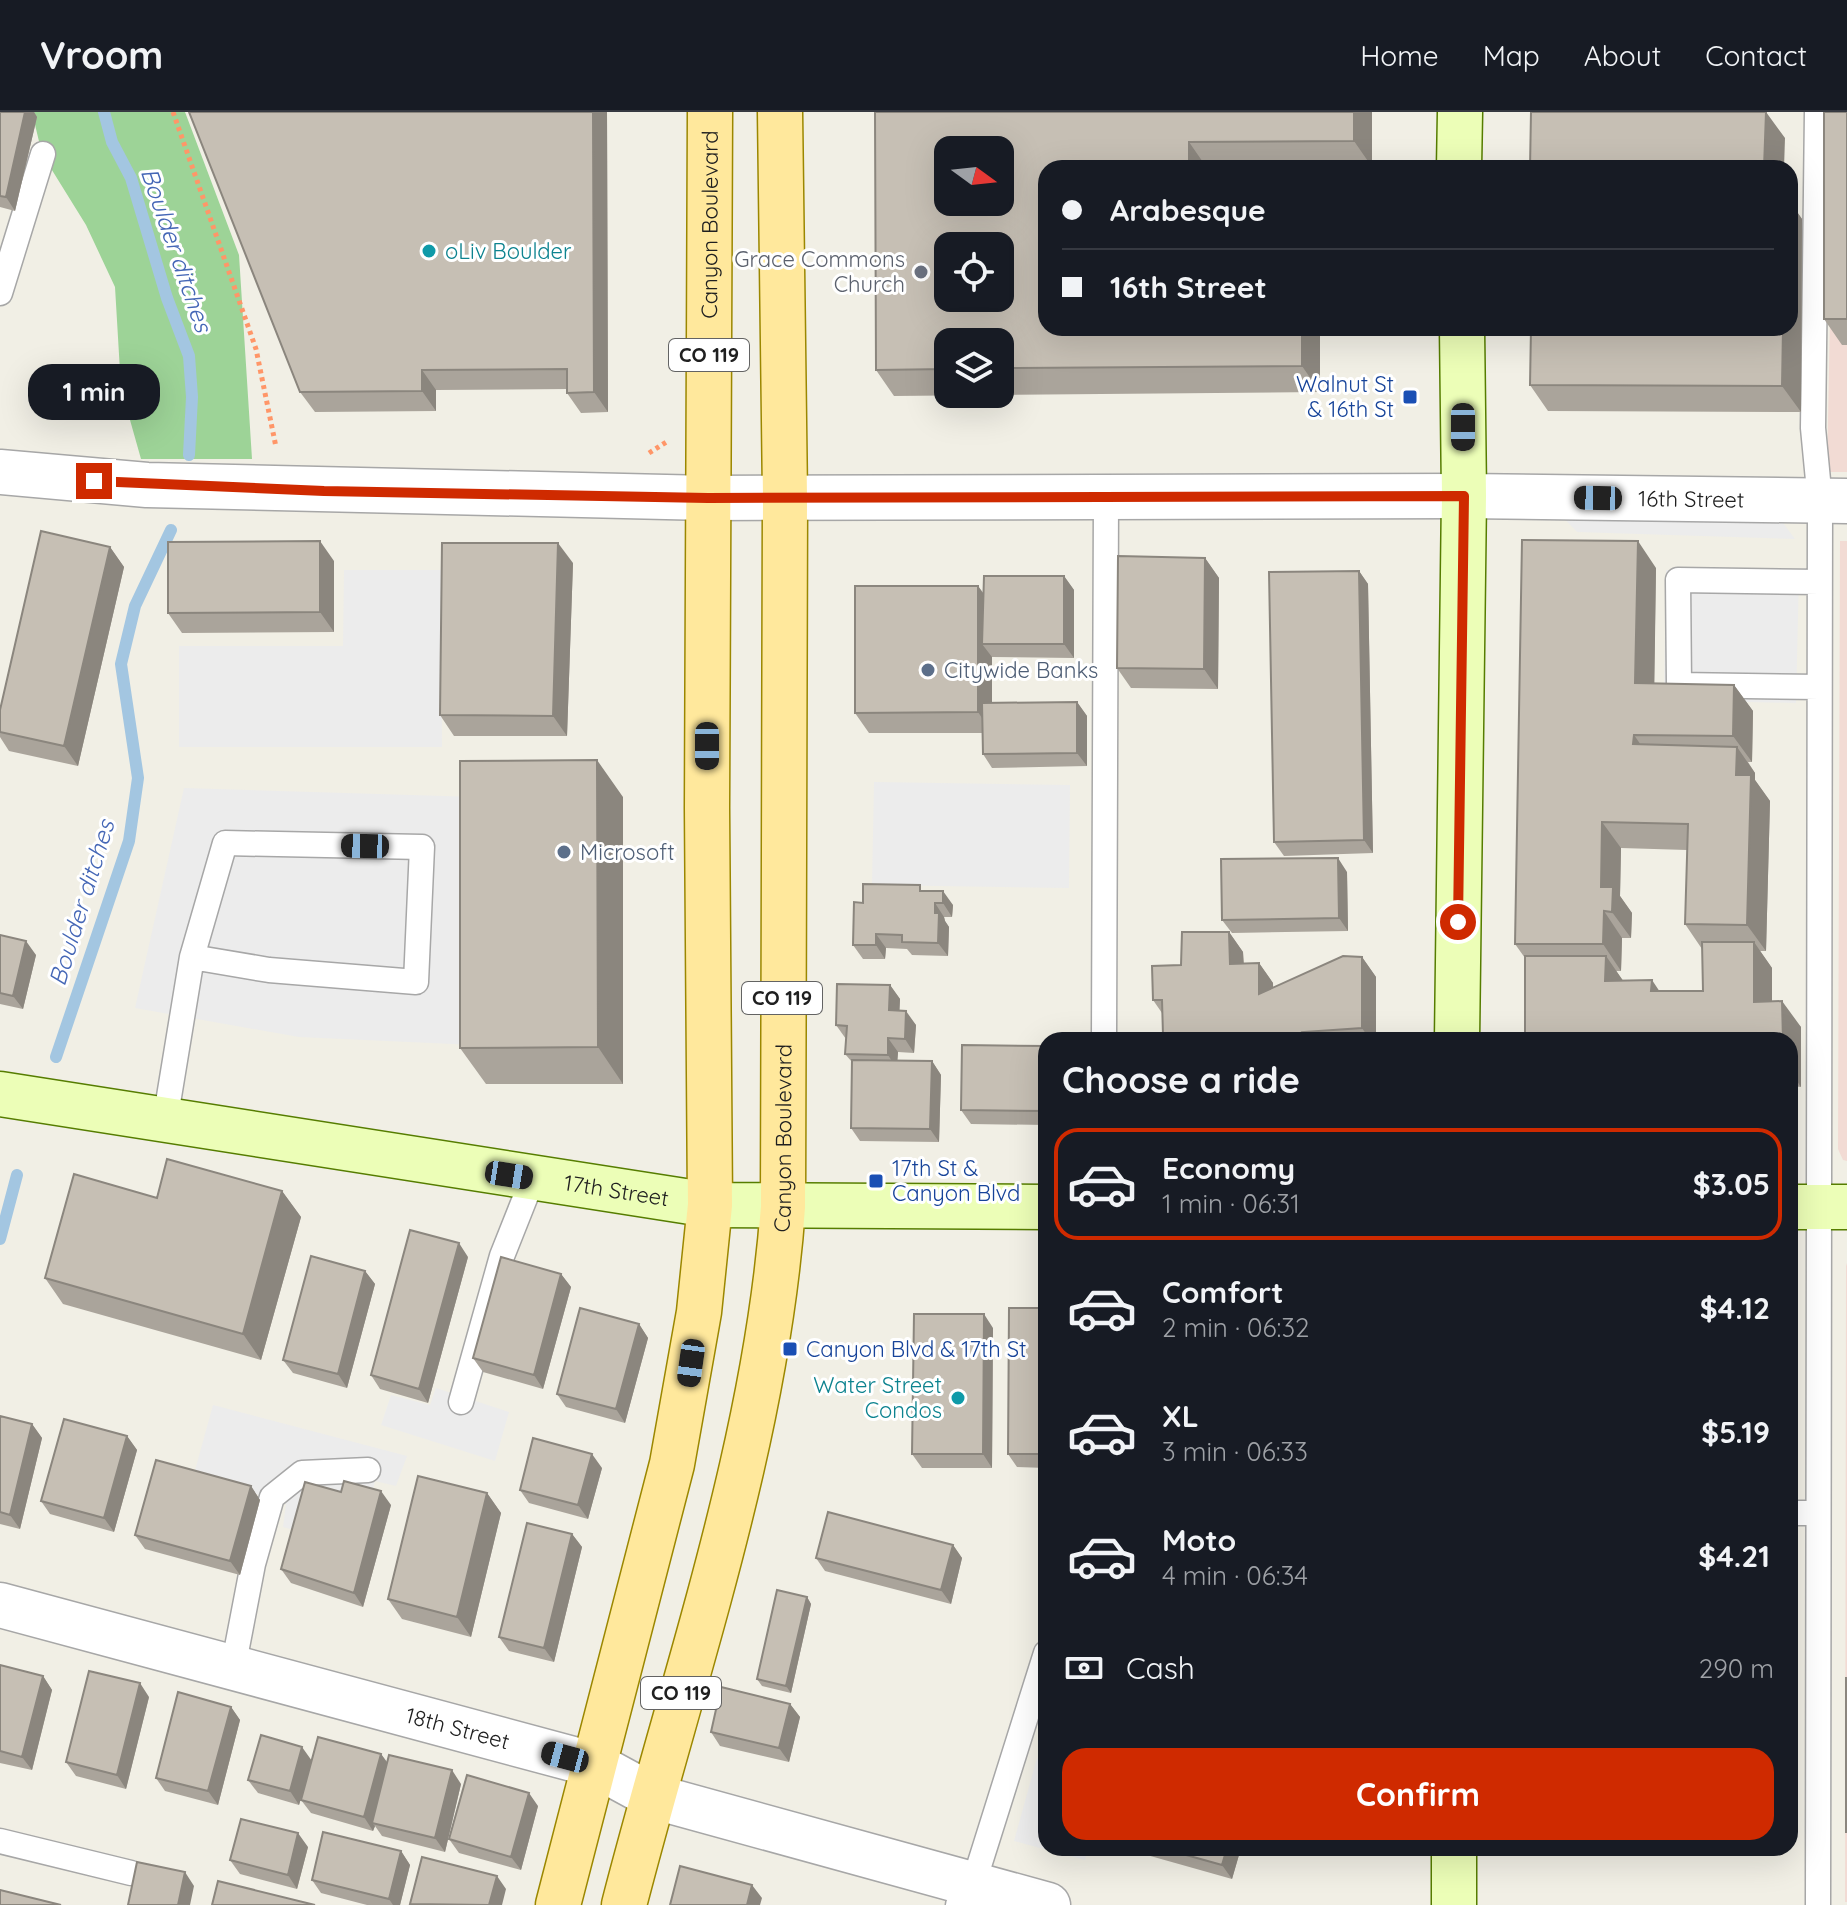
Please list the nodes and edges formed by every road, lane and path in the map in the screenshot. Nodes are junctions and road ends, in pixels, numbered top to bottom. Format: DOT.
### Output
graph roads {
  1 [pos="173,112"];
  2 [pos="710,112"];
  3 [pos="780,112"];
  4 [pos="1460,112"];
  5 [pos="1817,112"];
  6 [pos="43,154"];
  7 [pos="1459,160"];
  8 [pos="0,293"];
  9 [pos="1462,336"];
  10 [pos="0,472"];
  11 [pos="282,489"];
  12 [pos="1464,496"];
  13 [pos="785,497"];
  14 [pos="708,498"];
  15 [pos="1106,498"];
  16 [pos="1833,501"];
  17 [pos="1819,582"];
  18 [pos="1819,687"];
  19 [pos="192,957"];
  20 [pos="1104,1032"];
  21 [pos="1457,1032"];
  22 [pos="0,1094"];
  23 [pos="165,1121"];
  24 [pos="533,1178"];
  25 [pos="710,1205"];
  26 [pos="783,1207"];
  27 [pos="1038,1207"];
  28 [pos="1818,1207"];
  29 [pos="461,1402"];
  30 [pos="368,1470"];
  31 [pos="1798,1513"];
  32 [pos="1817,1513"];
  33 [pos="0,1605"];
  34 [pos="233,1668"];
  35 [pos="1038,1677"];
  36 [pos="595,1765"];
  37 [pos="652,1796"];
  38 [pos="0,1841"];
  39 [pos="1454,1856"];
  40 [pos="131,1873"];
  41 [pos="966,1895"];
  42 [pos="558,1905"];
  43 [pos="624,1905"];
  44 [pos="1048,1905"];
  45 [pos="1454,1905"];
  46 [pos="1818,1905"];
  1 -- 11 [label="path"];
  2 -- 14 [label="main road, Canyon Boulevard / CO 119"];
  3 -- 13 [label="main road, Canyon Boulevard / CO 119"];
  4 -- 7 [label="street"];
  5 -- 16 [label="lane"];
  6 -- 8 [label="lane"];
  9 -- 12 [label="street"];
  10 -- 11 [label="street, 16th Street"];
  11 -- 14 [label="street, 16th Street"];
  12 -- 15 [label="street, 16th Street"];
  12 -- 16 [label="street, 16th Street"];
  12 -- 21 [label="street"];
  13 -- 14 [label="street, 16th Street"];
  13 -- 15 [label="street, 16th Street"];
  13 -- 26 [label="main road, Canyon Boulevard / CO 119"];
  14 -- 25 [label="main road, Canyon Boulevard / CO 119"];
  15 -- 20 [label="lane"];
  16 -- 17 [label="lane"];
  17 -- 18 [label="lane"];
  17 -- 18 [label="lane"];
  18 -- 28 [label="lane"];
  19 -- 19 [label="lane"];
  19 -- 23 [label="lane"];
  22 -- 23 [label="street, 17th Street"];
  23 -- 24 [label="street, 17th Street"];
  24 -- 25 [label="street, 17th Street"];
  24 -- 29 [label="lane"];
  25 -- 26 [label="street, 17th Street"];
  25 -- 36 [label="main road, Canyon Boulevard / CO 119"];
  26 -- 27 [label="street, 17th Street"];
  26 -- 37 [label="main road, Canyon Boulevard / CO 119"];
  28 -- 32 [label="lane"];
  30 -- 34 [label="lane"];
  31 -- 32 [label="lane"];
  32 -- 46 [label="lane"];
  33 -- 34 [label="street, 18th Street"];
  34 -- 36 [label="street, 18th Street"];
  35 -- 41 [label="lane"];
  36 -- 37 [label="street, 18th Street"];
  36 -- 42 [label="main road, Canyon Boulevard / CO 119"];
  37 -- 41 [label="street, 18th Street"];
  37 -- 43 [label="main road, Canyon Boulevard / CO 119"];
  38 -- 40 [label="lane"];
  39 -- 45 [label="street"];
  41 -- 44 [label="street, 18th Street"];
}
